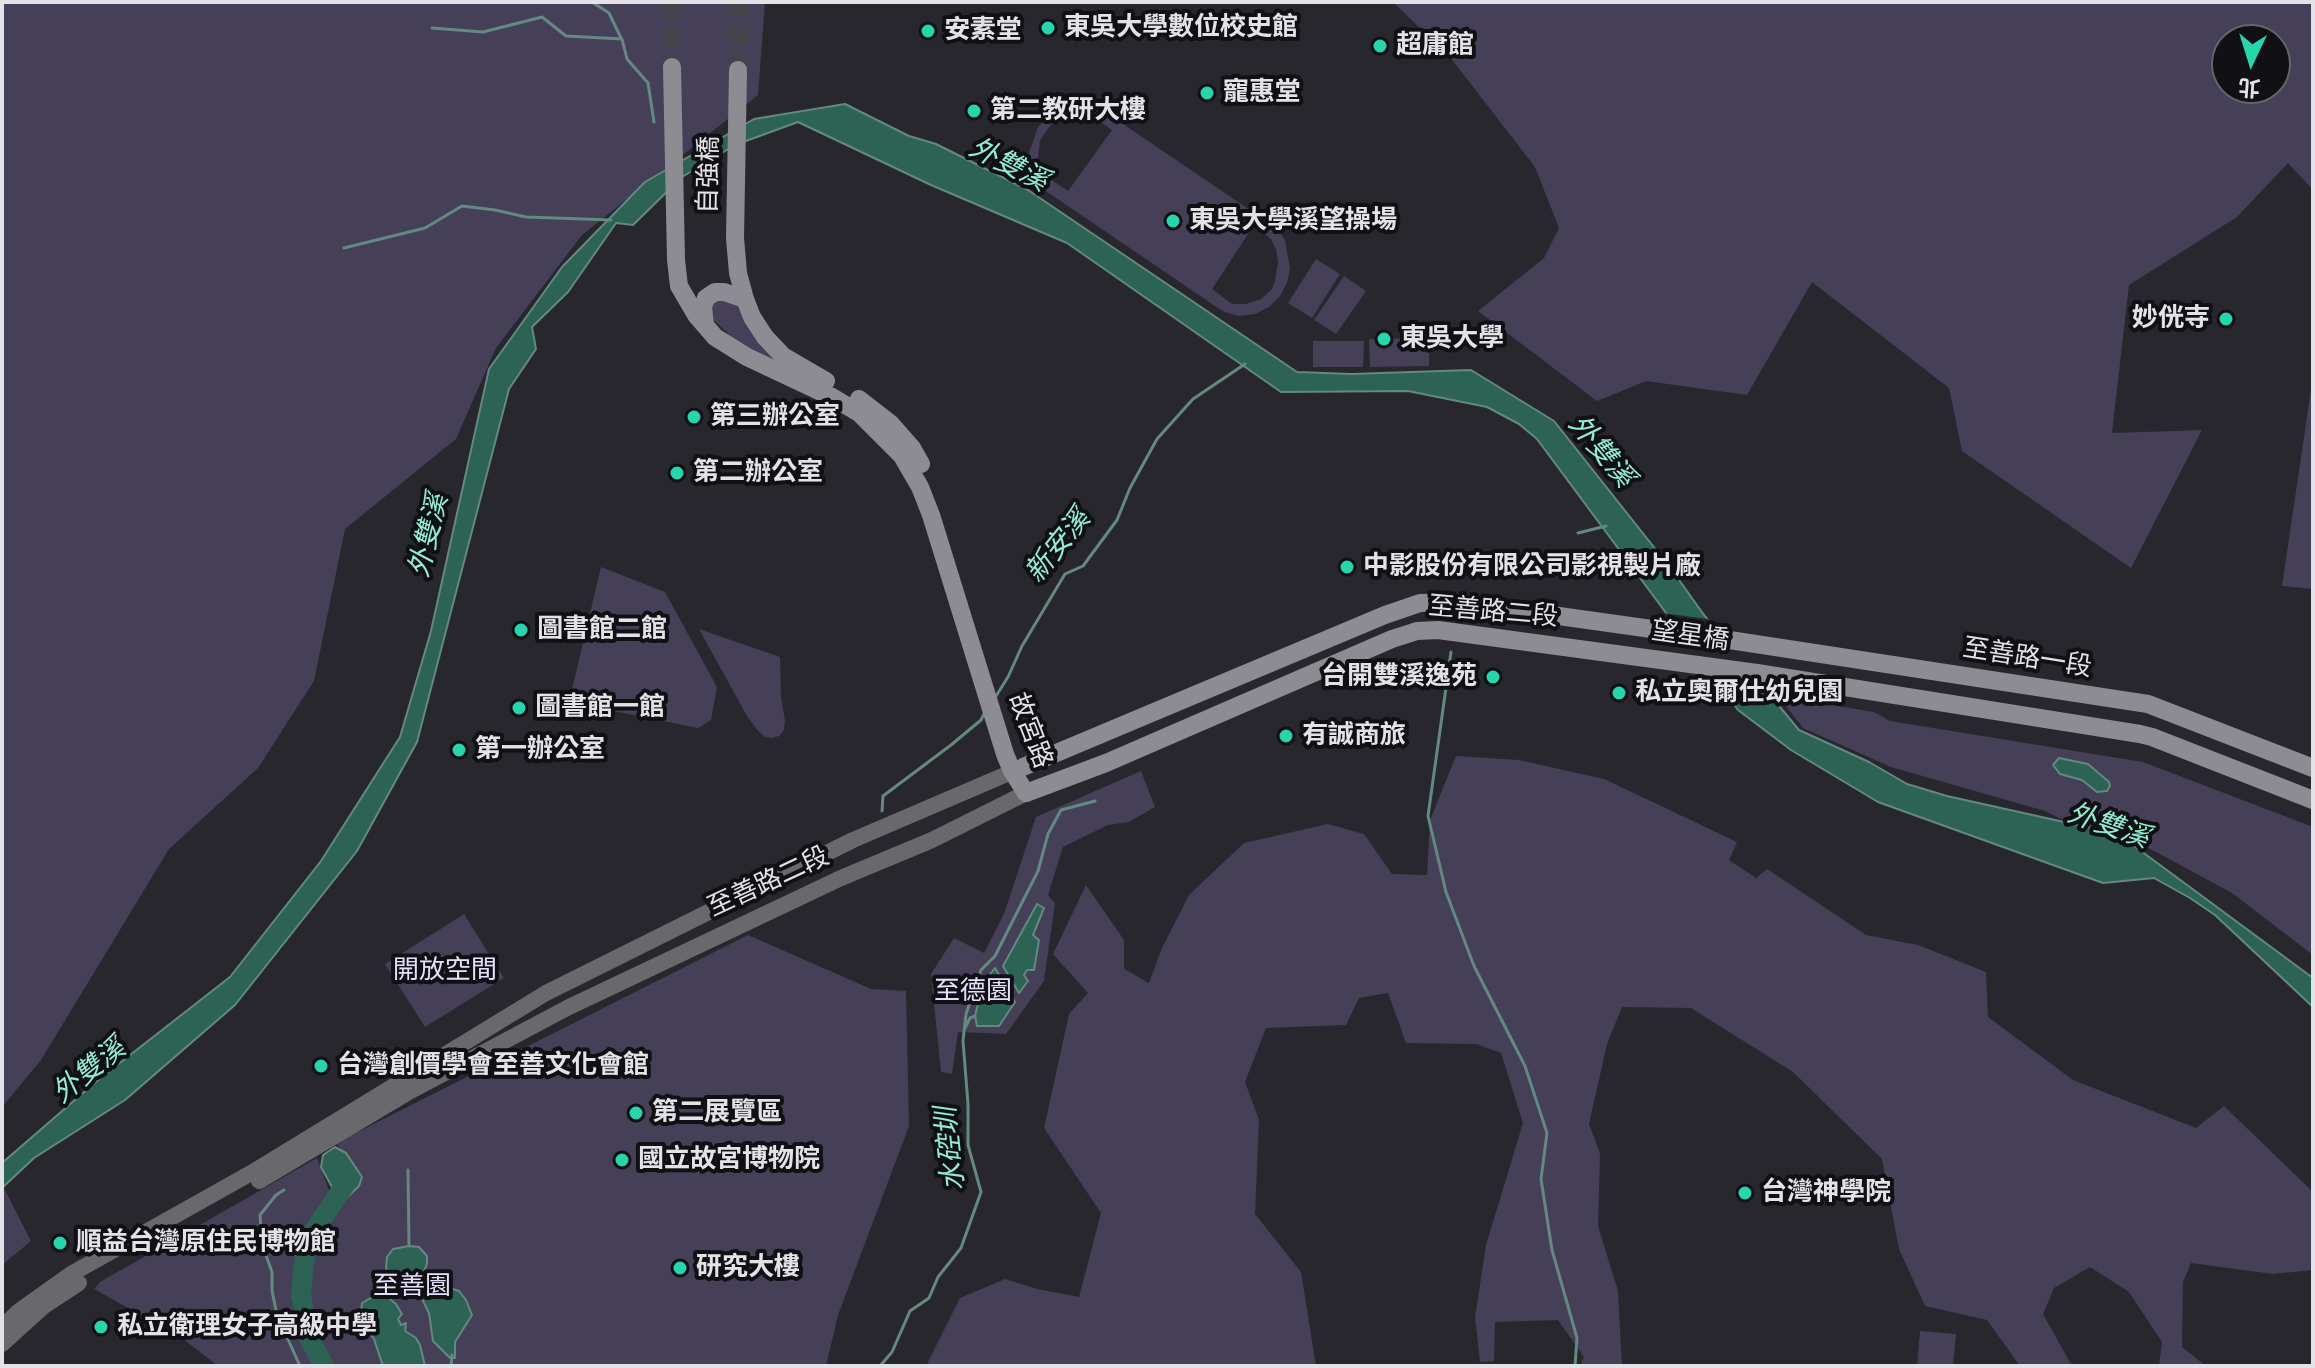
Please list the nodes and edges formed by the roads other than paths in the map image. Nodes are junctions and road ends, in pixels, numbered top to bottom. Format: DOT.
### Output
graph roads {
  1 [pos="672,67"];
  2 [pos="738,70"];
  3 [pos="735,238"];
  4 [pos="676,260"];
  5 [pos="745,299"];
  6 [pos="705,325"];
  7 [pos="1586,620"];
  8 [pos="1723,639"];
  9 [pos="1616,653"];
  10 [pos="994,704"];
  11 [pos="2313,768"];
  12 [pos="1017,769"];
  13 [pos="1026,793"];
  14 [pos="2313,800"];
  15 [pos="2,1327"];
  16 [pos="2,1344"];
  1 -- 4 [label="main road, 自強橋"];
  2 -- 3 [label="main road, 自強橋"];
  3 -- 5 [label="main road, 故宮路"];
  4 -- 6 [label="main road, 故宮路"];
  5 -- 6 [label="main road"];
  5 -- 10 [label="main road, 故宮路"];
  6 -- 10 [label="main road, 故宮路"];
  7 -- 8 [label="main road, 望星橋"];
  7 -- 12 [label="main road, 至善路二段"];
  8 -- 11 [label="main road, 至善路一段"];
  9 -- 13 [label="main road, 至善路二段"];
  9 -- 14 [label="main road, 望星橋"];
  10 -- 12 [label="main road, 故宮路"];
  12 -- 13 [label="main road, 故宮路"];
  12 -- 15 [label="street, 至善路二段"];
  13 -- 16 [label="street, 至善路二段"];
}
